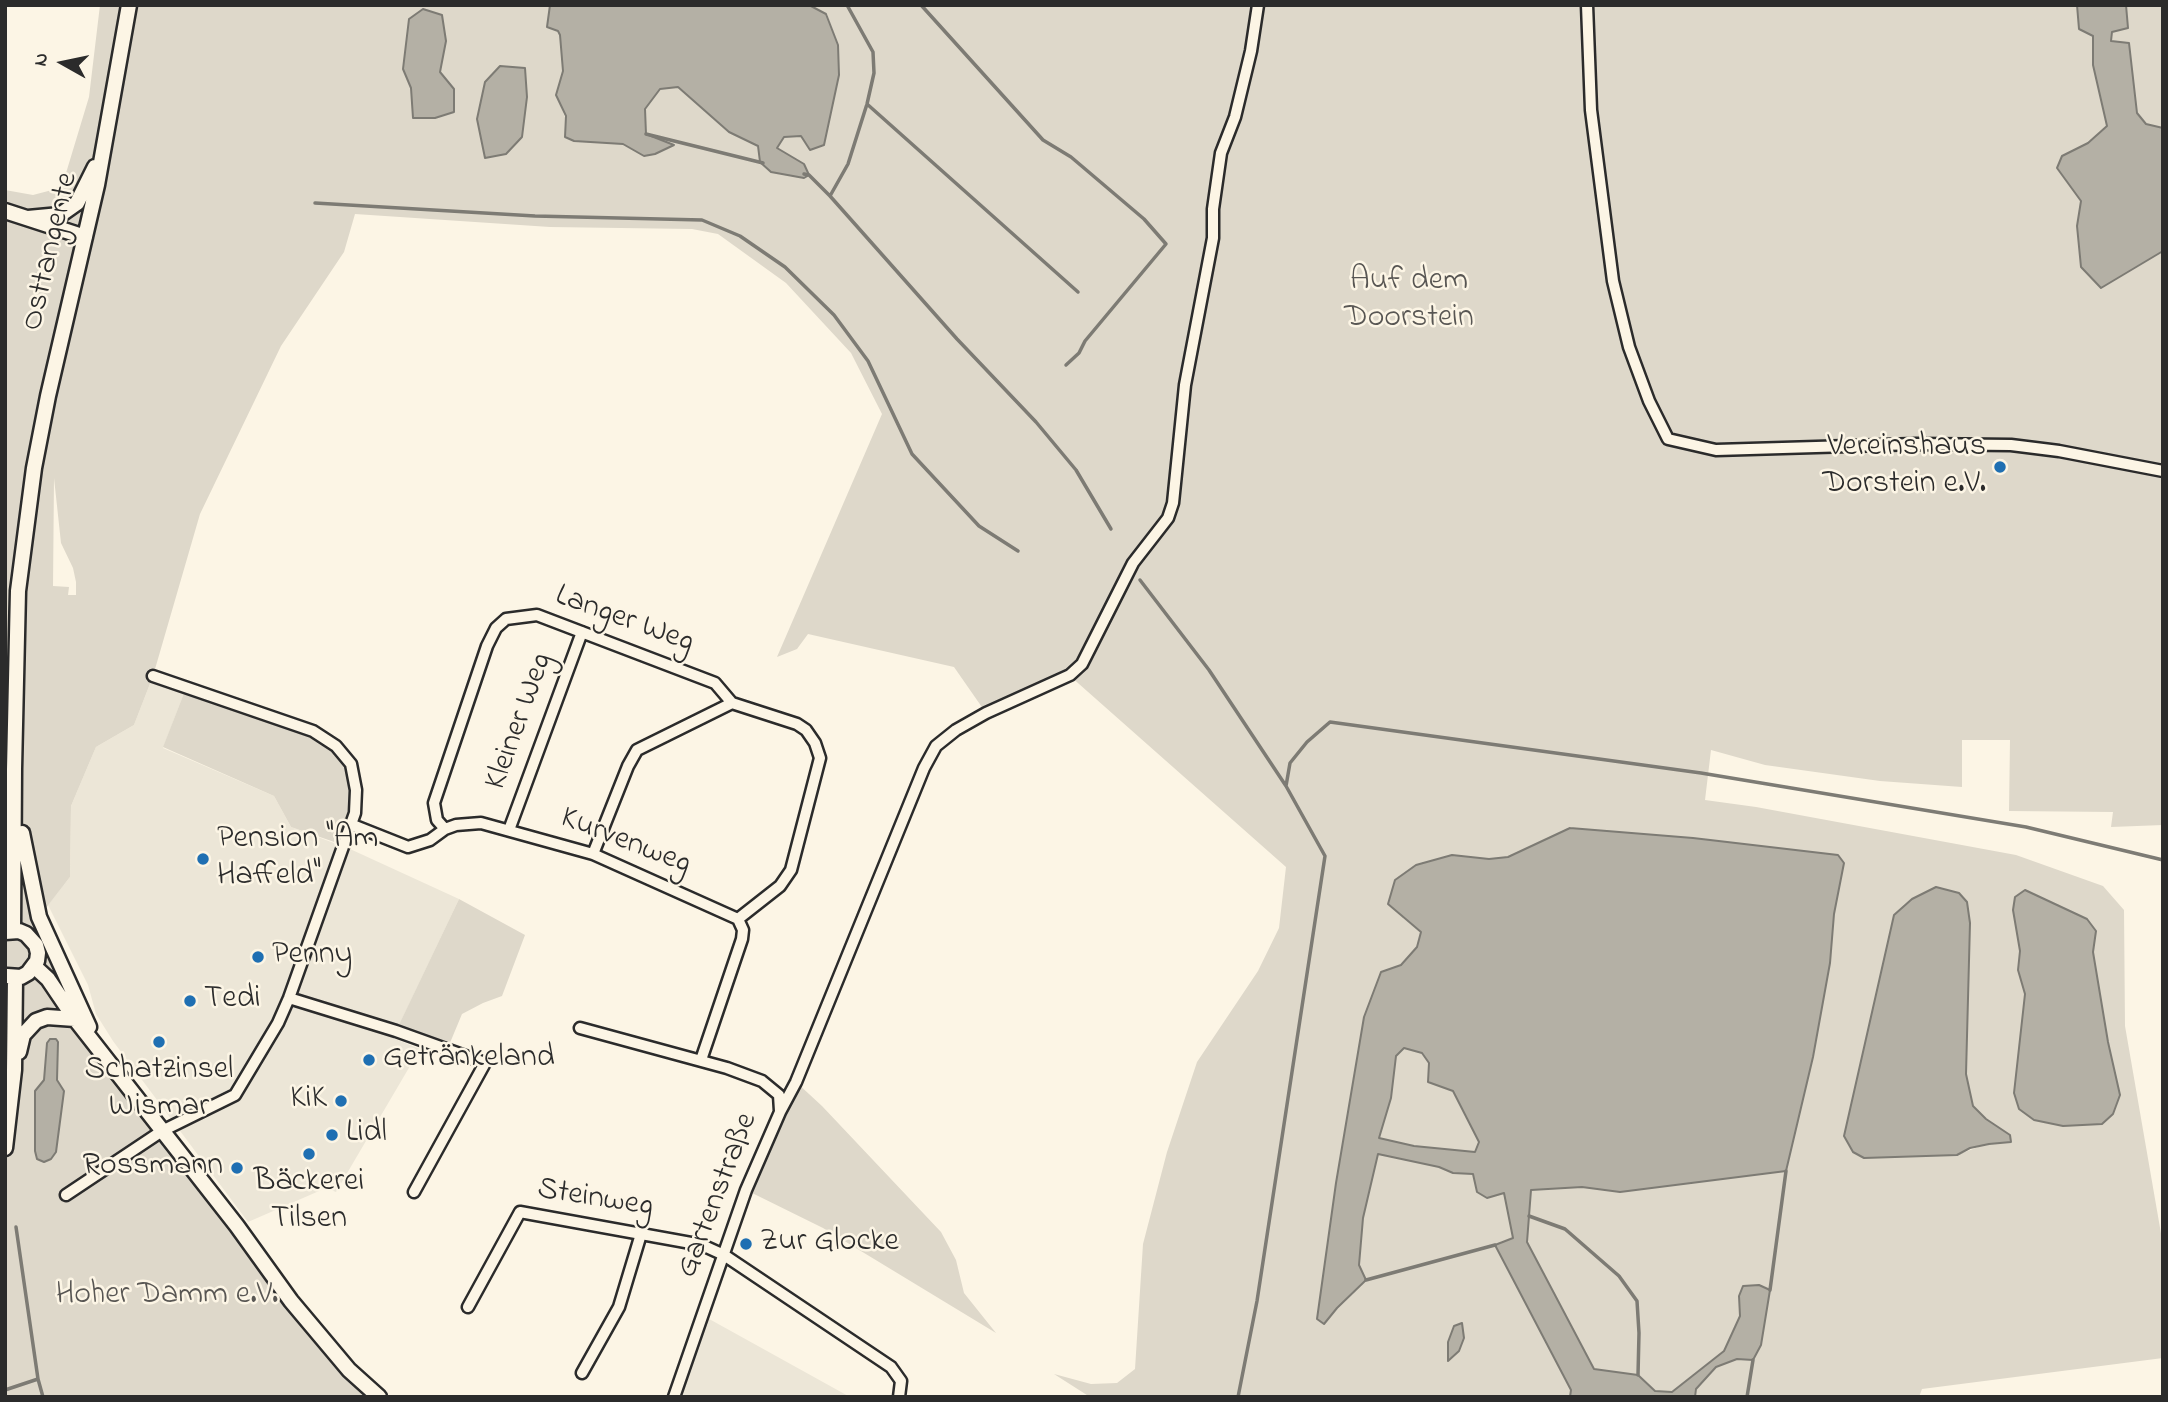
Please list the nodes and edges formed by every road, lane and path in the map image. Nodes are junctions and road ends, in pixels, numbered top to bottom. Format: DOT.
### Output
graph roads {
  1 [pos="129,5"];
  2 [pos="1258,5"];
  3 [pos="1587,5"];
  4 [pos="103,152"];
  5 [pos="5,211"];
  6 [pos="28,218"];
  7 [pos="85,237"];
  8 [pos="2163,471"];
  9 [pos="582,632"];
  10 [pos="153,676"];
  11 [pos="732,703"];
  12 [pos="13,769"];
  13 [pos="351,824"];
  14 [pos="445,829"];
  15 [pos="509,830"];
  16 [pos="593,854"];
  17 [pos="738,919"];
  18 [pos="9,931"];
  19 [pos="34,966"];
  20 [pos="10,977"];
  21 [pos="289,998"];
  22 [pos="75,1019"];
  23 [pos="580,1028"];
  24 [pos="95,1041"];
  25 [pos="701,1060"];
  26 [pos="14,1070"];
  27 [pos="780,1112"];
  28 [pos="162,1131"];
  29 [pos="5,1148"];
  30 [pos="414,1192"];
  31 [pos="66,1195"];
  32 [pos="641,1234"];
  33 [pos="724,1255"];
  34 [pos="468,1307"];
  35 [pos="582,1373"];
  36 [pos="379,1397"];
  37 [pos="674,1397"];
  38 [pos="899,1397"];
  1 -- 4 [label="main road, Osttangente"];
  2 -- 27 [label="street"];
  3 -- 8 [label="street"];
  4 -- 6 [label="main road"];
  4 -- 7 [label="main road, Osttangente"];
  5 -- 6 [label="main road"];
  6 -- 7 [label="main road"];
  7 -- 12 [label="main road, Osttangente"];
  9 -- 11 [label="street, Langer Weg"];
  9 -- 14 [label="street, Langer Weg"];
  9 -- 15 [label="street, Kleiner Weg"];
  10 -- 13 [label="street"];
  11 -- 16 [label="street"];
  11 -- 17 [label="street, Langer Weg"];
  12 -- 18 [label="main road, Osttangente"];
  12 -- 24 [label="main road"];
  13 -- 14 [label="street, Kurvenweg"];
  13 -- 21 [label="street"];
  14 -- 15 [label="street, Kurvenweg"];
  15 -- 16 [label="street, Kurvenweg"];
  16 -- 17 [label="street, Kurvenweg"];
  17 -- 25 [label="street"];
  18 -- 19 [label="main road"];
  19 -- 20 [label="main road"];
  19 -- 22 [label="main road"];
  20 -- 26 [label="main road"];
  21 -- 28 [label="street"];
  21 -- 30 [label="street"];
  22 -- 24 [label="main road"];
  22 -- 26 [label="main road"];
  23 -- 25 [label="street, Gartenstraße"];
  24 -- 28 [label="main road"];
  25 -- 27 [label="street, Gartenstraße"];
  26 -- 29 [label="main road"];
  27 -- 33 [label="street, Gartenstraße"];
  28 -- 31 [label="street"];
  28 -- 36 [label="main road"];
  32 -- 33 [label="street, Steinweg"];
  32 -- 34 [label="street, Steinweg"];
  32 -- 35 [label="street"];
  33 -- 37 [label="street, Gartenstraße"];
  33 -- 38 [label="street, Steinweg"];
}
